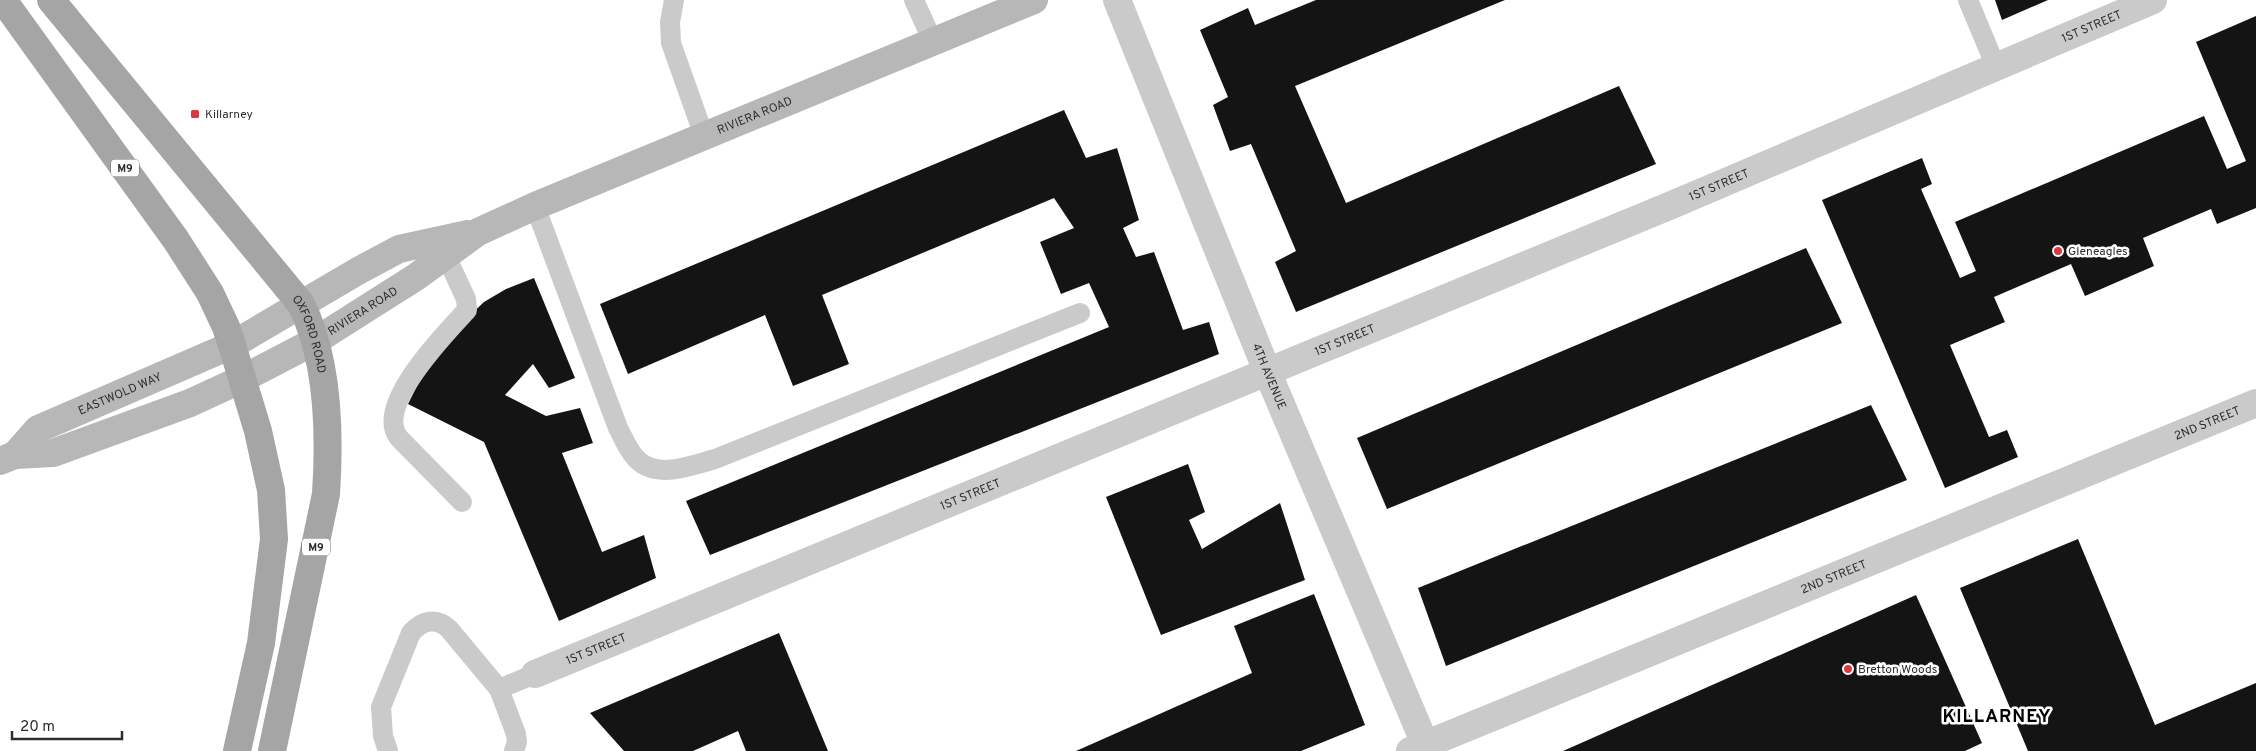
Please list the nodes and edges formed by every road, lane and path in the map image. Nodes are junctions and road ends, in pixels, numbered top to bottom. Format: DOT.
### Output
graph roads {
  1 [pos="3,0"];
  2 [pos="51,0"];
  3 [pos="674,0"];
  4 [pos="914,0"];
  5 [pos="1034,0"];
  6 [pos="1116,0"];
  7 [pos="1968,0"];
  8 [pos="2153,0"];
  9 [pos="933,42"];
  10 [pos="1996,67"];
  11 [pos="704,136"];
  12 [pos="535,206"];
  13 [pos="442,248"];
  14 [pos="301,304"];
  15 [pos="1080,313"];
  16 [pos="315,341"];
  17 [pos="232,345"];
  18 [pos="1267,371"];
  19 [pos="242,379"];
  20 [pos="2256,403"];
  21 [pos="8,458"];
  22 [pos="462,502"];
  23 [pos="535,674"];
  24 [pos="498,689"];
  25 [pos="1421,749"];
  26 [pos="238,751"];
  27 [pos="272,751"];
  28 [pos="388,751"];
  29 [pos="514,751"];
  1 -- 17 [label="main road, M9"];
  2 -- 14 [label="main road, OXFORD ROAD / M9"];
  3 -- 11 [label="lane"];
  4 -- 9 [label="lane"];
  5 -- 9 [label="main road, RIVIERA ROAD"];
  6 -- 18 [label="street, 4TH AVENUE"];
  7 -- 10 [label="lane"];
  8 -- 10 [label="street, 1ST STREET"];
  9 -- 11 [label="main road, RIVIERA ROAD"];
  10 -- 18 [label="street, 1ST STREET"];
  11 -- 12 [label="main road, RIVIERA ROAD"];
  12 -- 13 [label="main road, RIVIERA ROAD"];
  12 -- 15 [label="lane"];
  13 -- 14 [label="main road, RIVIERA ROAD"];
  13 -- 16 [label="main road, RIVIERA ROAD"];
  13 -- 22 [label="lane"];
  14 -- 16 [label="main road, OXFORD ROAD / M9"];
  14 -- 17 [label="main road, RIVIERA ROAD"];
  16 -- 19 [label="main road, RIVIERA ROAD"];
  16 -- 27 [label="main road, OXFORD ROAD / M9"];
  17 -- 19 [label="main road, M9"];
  17 -- 21 [label="main road, EASTWOLD WAY"];
  18 -- 23 [label="street, 1ST STREET"];
  18 -- 25 [label="street, 4TH AVENUE"];
  19 -- 21 [label="main road, EASTWOLD WAY"];
  19 -- 26 [label="main road, M9"];
  20 -- 25 [label="street, 2ND STREET"];
  23 -- 24 [label="lane"];
  24 -- 28 [label="lane"];
  24 -- 29 [label="lane"];
}
